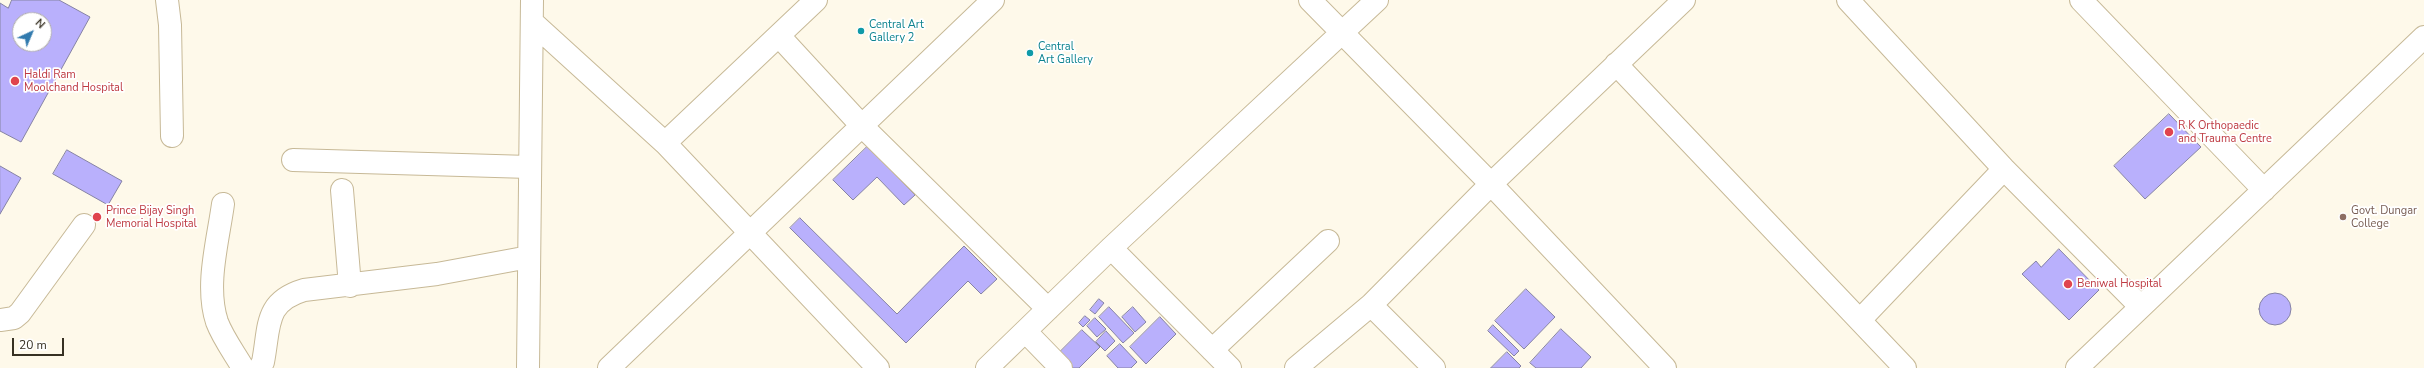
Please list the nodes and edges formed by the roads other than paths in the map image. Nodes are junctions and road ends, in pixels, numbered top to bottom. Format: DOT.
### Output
graph roads {
  1 [pos="167,0"];
  2 [pos="532,0"];
  3 [pos="816,0"];
  4 [pos="994,0"];
  5 [pos="1310,0"];
  6 [pos="1378,0"];
  7 [pos="1684,0"];
  8 [pos="1848,0"];
  9 [pos="2081,0"];
  10 [pos="532,22"];
  11 [pos="1342,34"];
  12 [pos="779,36"];
  13 [pos="2424,37"];
  14 [pos="1616,64"];
  15 [pos="862,126"];
  16 [pos="172,136"];
  17 [pos="665,143"];
  18 [pos="293,160"];
  19 [pos="529,167"];
  20 [pos="2004,169"];
  21 [pos="1491,184"];
  22 [pos="342,190"];
  23 [pos="2264,190"];
  24 [pos="223,204"];
  25 [pos="84,225"];
  26 [pos="750,234"];
  27 [pos="1328,241"];
  28 [pos="1111,248"];
  29 [pos="529,257"];
  30 [pos="350,286"];
  31 [pos="1371,305"];
  32 [pos="2140,306"];
  33 [pos="1048,309"];
  34 [pos="0,320"];
  35 [pos="1860,320"];
  36 [pos="1026,332"];
  37 [pos="1212,350"];
  38 [pos="243,368"];
  39 [pos="260,368"];
  40 [pos="528,368"];
  41 [pos="609,368"];
  42 [pos="878,368"];
  43 [pos="987,368"];
  44 [pos="1061,368"];
  45 [pos="1230,368"];
  46 [pos="1296,368"];
  47 [pos="1434,368"];
  48 [pos="1665,368"];
  49 [pos="1905,368"];
  50 [pos="2076,368"];
  1 -- 16 [label="street"];
  2 -- 10 [label="street"];
  3 -- 12 [label="street"];
  4 -- 15 [label="street"];
  5 -- 11 [label="street"];
  6 -- 11 [label="street"];
  7 -- 14 [label="street"];
  8 -- 20 [label="street"];
  9 -- 23 [label="street"];
  10 -- 17 [label="street"];
  10 -- 19 [label="street"];
  11 -- 21 [label="street"];
  11 -- 28 [label="street"];
  12 -- 15 [label="street"];
  12 -- 17 [label="street"];
  13 -- 23 [label="street"];
  14 -- 21 [label="street"];
  14 -- 35 [label="street"];
  15 -- 26 [label="street"];
  15 -- 33 [label="street"];
  17 -- 26 [label="street"];
  18 -- 19 [label="street"];
  19 -- 29 [label="street"];
  20 -- 32 [label="street"];
  20 -- 35 [label="street"];
  21 -- 31 [label="street"];
  21 -- 48 [label="street"];
  22 -- 30 [label="street"];
  23 -- 32 [label="street"];
  24 -- 38 [label="street"];
  25 -- 34 [label="street"];
  26 -- 41 [label="street"];
  26 -- 42 [label="street"];
  27 -- 37 [label="street"];
  28 -- 33 [label="street"];
  28 -- 37 [label="street"];
  29 -- 30 [label="street"];
  29 -- 40 [label="street"];
  30 -- 39 [label="street"];
  31 -- 46 [label="street"];
  31 -- 47 [label="street"];
  32 -- 50 [label="street"];
  33 -- 36 [label="street"];
  35 -- 49 [label="street"];
  36 -- 43 [label="street"];
  36 -- 44 [label="street"];
  37 -- 45 [label="street"];
}
